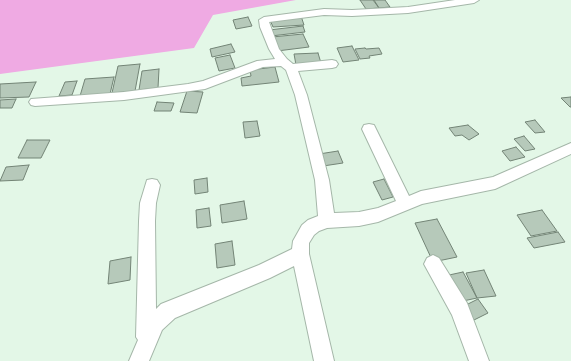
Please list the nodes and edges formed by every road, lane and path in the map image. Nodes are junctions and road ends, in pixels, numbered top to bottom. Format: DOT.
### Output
graph roads {
  1 [pos="474,0"];
  2 [pos="332,64"];
  3 [pos="287,65"];
  4 [pos="35,102"];
  5 [pos="369,129"];
  6 [pos="571,148"];
  7 [pos="152,186"];
  8 [pos="405,204"];
  9 [pos="327,221"];
  10 [pos="300,254"];
  11 [pos="433,264"];
  12 [pos="143,353"];
  13 [pos="324,361"];
  14 [pos="479,361"];
  1 -- 3 [label="street"];
  2 -- 3 [label="street"];
  3 -- 4 [label="street"];
  3 -- 9 [label="street"];
  5 -- 8 [label="street"];
  6 -- 8 [label="street"];
  7 -- 12 [label="street"];
  8 -- 9 [label="street"];
  9 -- 10 [label="street"];
  10 -- 12 [label="street"];
  10 -- 13 [label="street"];
  11 -- 14 [label="street"];
}
